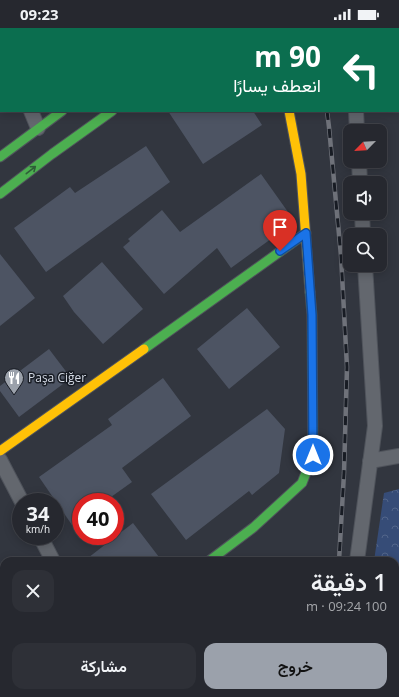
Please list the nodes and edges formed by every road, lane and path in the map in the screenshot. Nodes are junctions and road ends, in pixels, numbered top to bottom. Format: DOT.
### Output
graph roads {
  1 [pos="31,112"];
  2 [pos="61,112"];
  3 [pos="111,112"];
  4 [pos="289,112"];
  5 [pos="356,112"];
  6 [pos="357,124"];
  7 [pos="38,128"];
  8 [pos="0,157"];
  9 [pos="0,194"];
  10 [pos="306,233"];
  11 [pos="365,272"];
  12 [pos="0,450"];
  13 [pos="399,456"];
  14 [pos="0,460"];
  15 [pos="370,461"];
  16 [pos="17,493"];
  17 [pos="45,545"];
  18 [pos="51,557"];
  19 [pos="214,557"];
  20 [pos="358,557"];
  1 -- 7 [label="street"];
  2 -- 7 [label="street"];
  9 -- 3 [label="street, one-way"];
  4 -- 10 [label="street"];
  5 -- 6 [label="street"];
  7 -- 8 [label="street"];
  10 -- 12 [label="street"];
  10 -- 19 [label="street"];
  11 -- 15 [label="street"];
  13 -- 15 [label="street"];
  14 -- 16 [label="street"];
  15 -- 20 [label="street"];
  17 -- 18 [label="street"];
}
